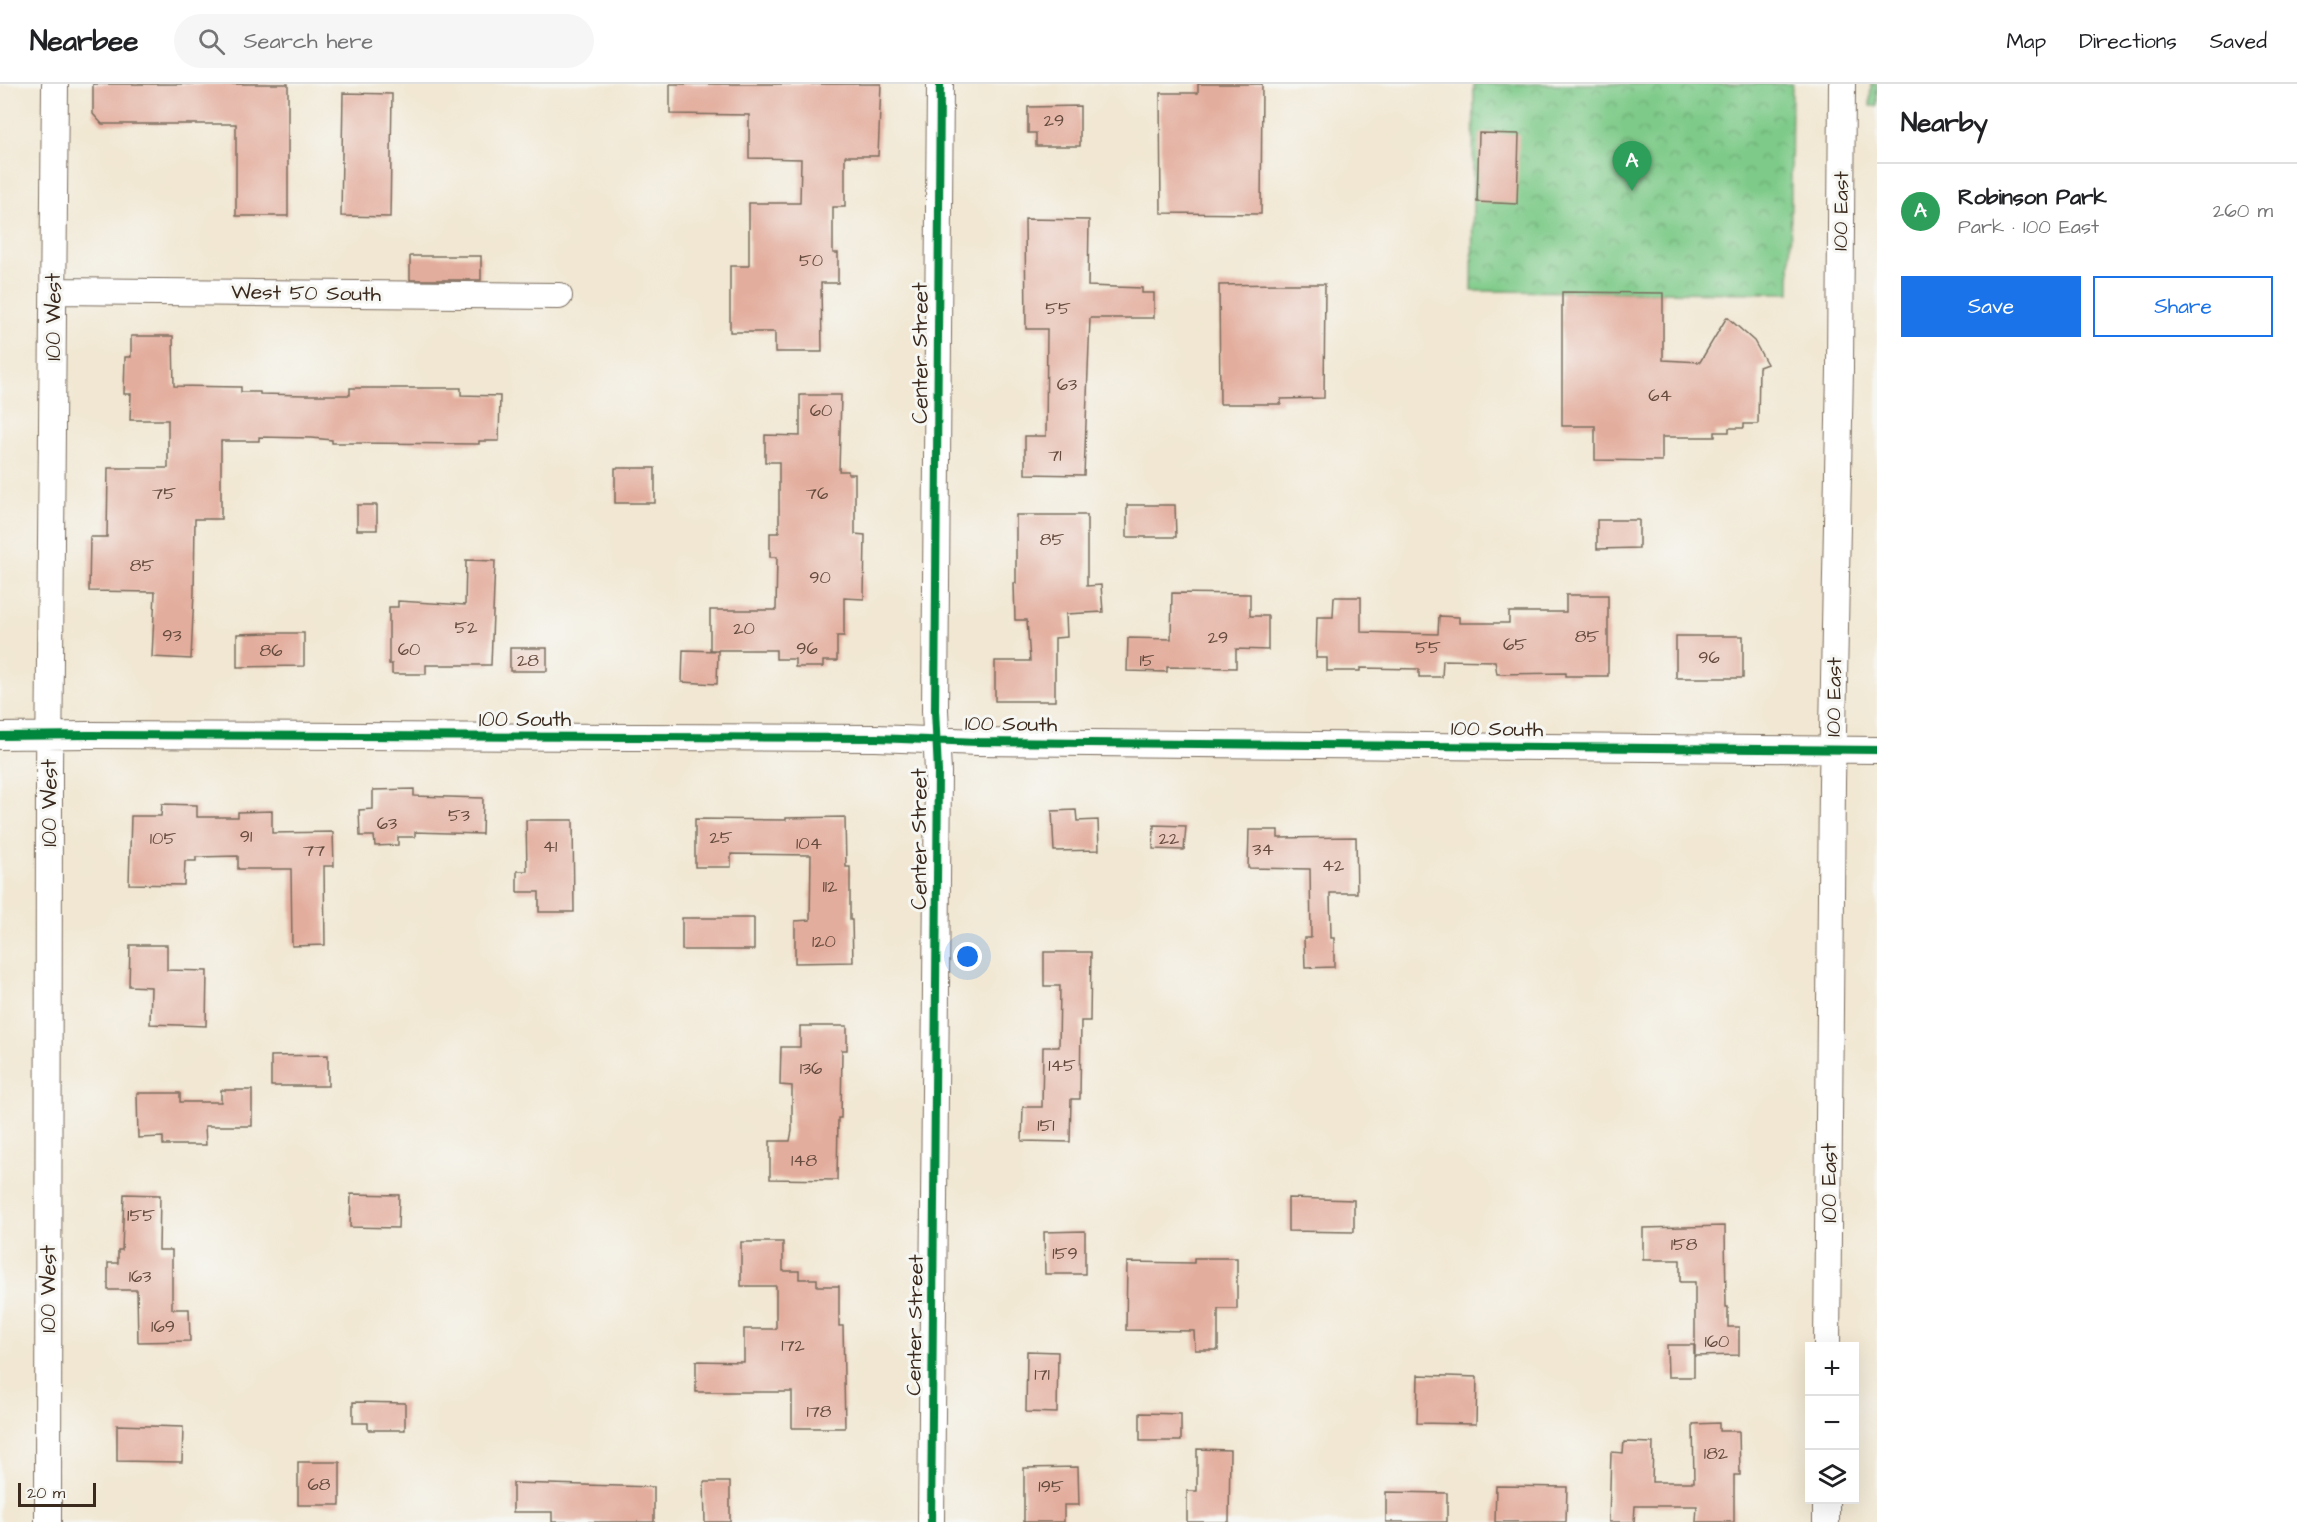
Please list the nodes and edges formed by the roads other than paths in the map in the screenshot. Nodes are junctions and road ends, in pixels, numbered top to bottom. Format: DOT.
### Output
graph roads {
  1 [pos="55,84"];
  2 [pos="940,84"];
  3 [pos="1842,84"];
  4 [pos="53,291"];
  5 [pos="559,296"];
  6 [pos="50,735"];
  7 [pos="0,736"];
  8 [pos="937,740"];
  9 [pos="1833,750"];
  10 [pos="1877,750"];
  11 [pos="1827,1342"];
  12 [pos="1826,1504"];
  13 [pos="48,1522"];
  14 [pos="932,1522"];
  15 [pos="1826,1522"];
  1 -- 4 [label="street, 100 West"];
  2 -- 8 [label="street, Center Street"];
  3 -- 9 [label="street, 100 East"];
  4 -- 5 [label="street, West 50 South"];
  4 -- 6 [label="street, 100 West"];
  6 -- 7 [label="street, 100 South"];
  6 -- 8 [label="street, 100 South"];
  6 -- 13 [label="street, 100 West"];
  8 -- 9 [label="street, 100 South"];
  8 -- 14 [label="street, Center Street"];
  9 -- 10 [label="street, 100 South"];
  9 -- 11 [label="street, 100 East"];
  12 -- 15 [label="street"];
}
